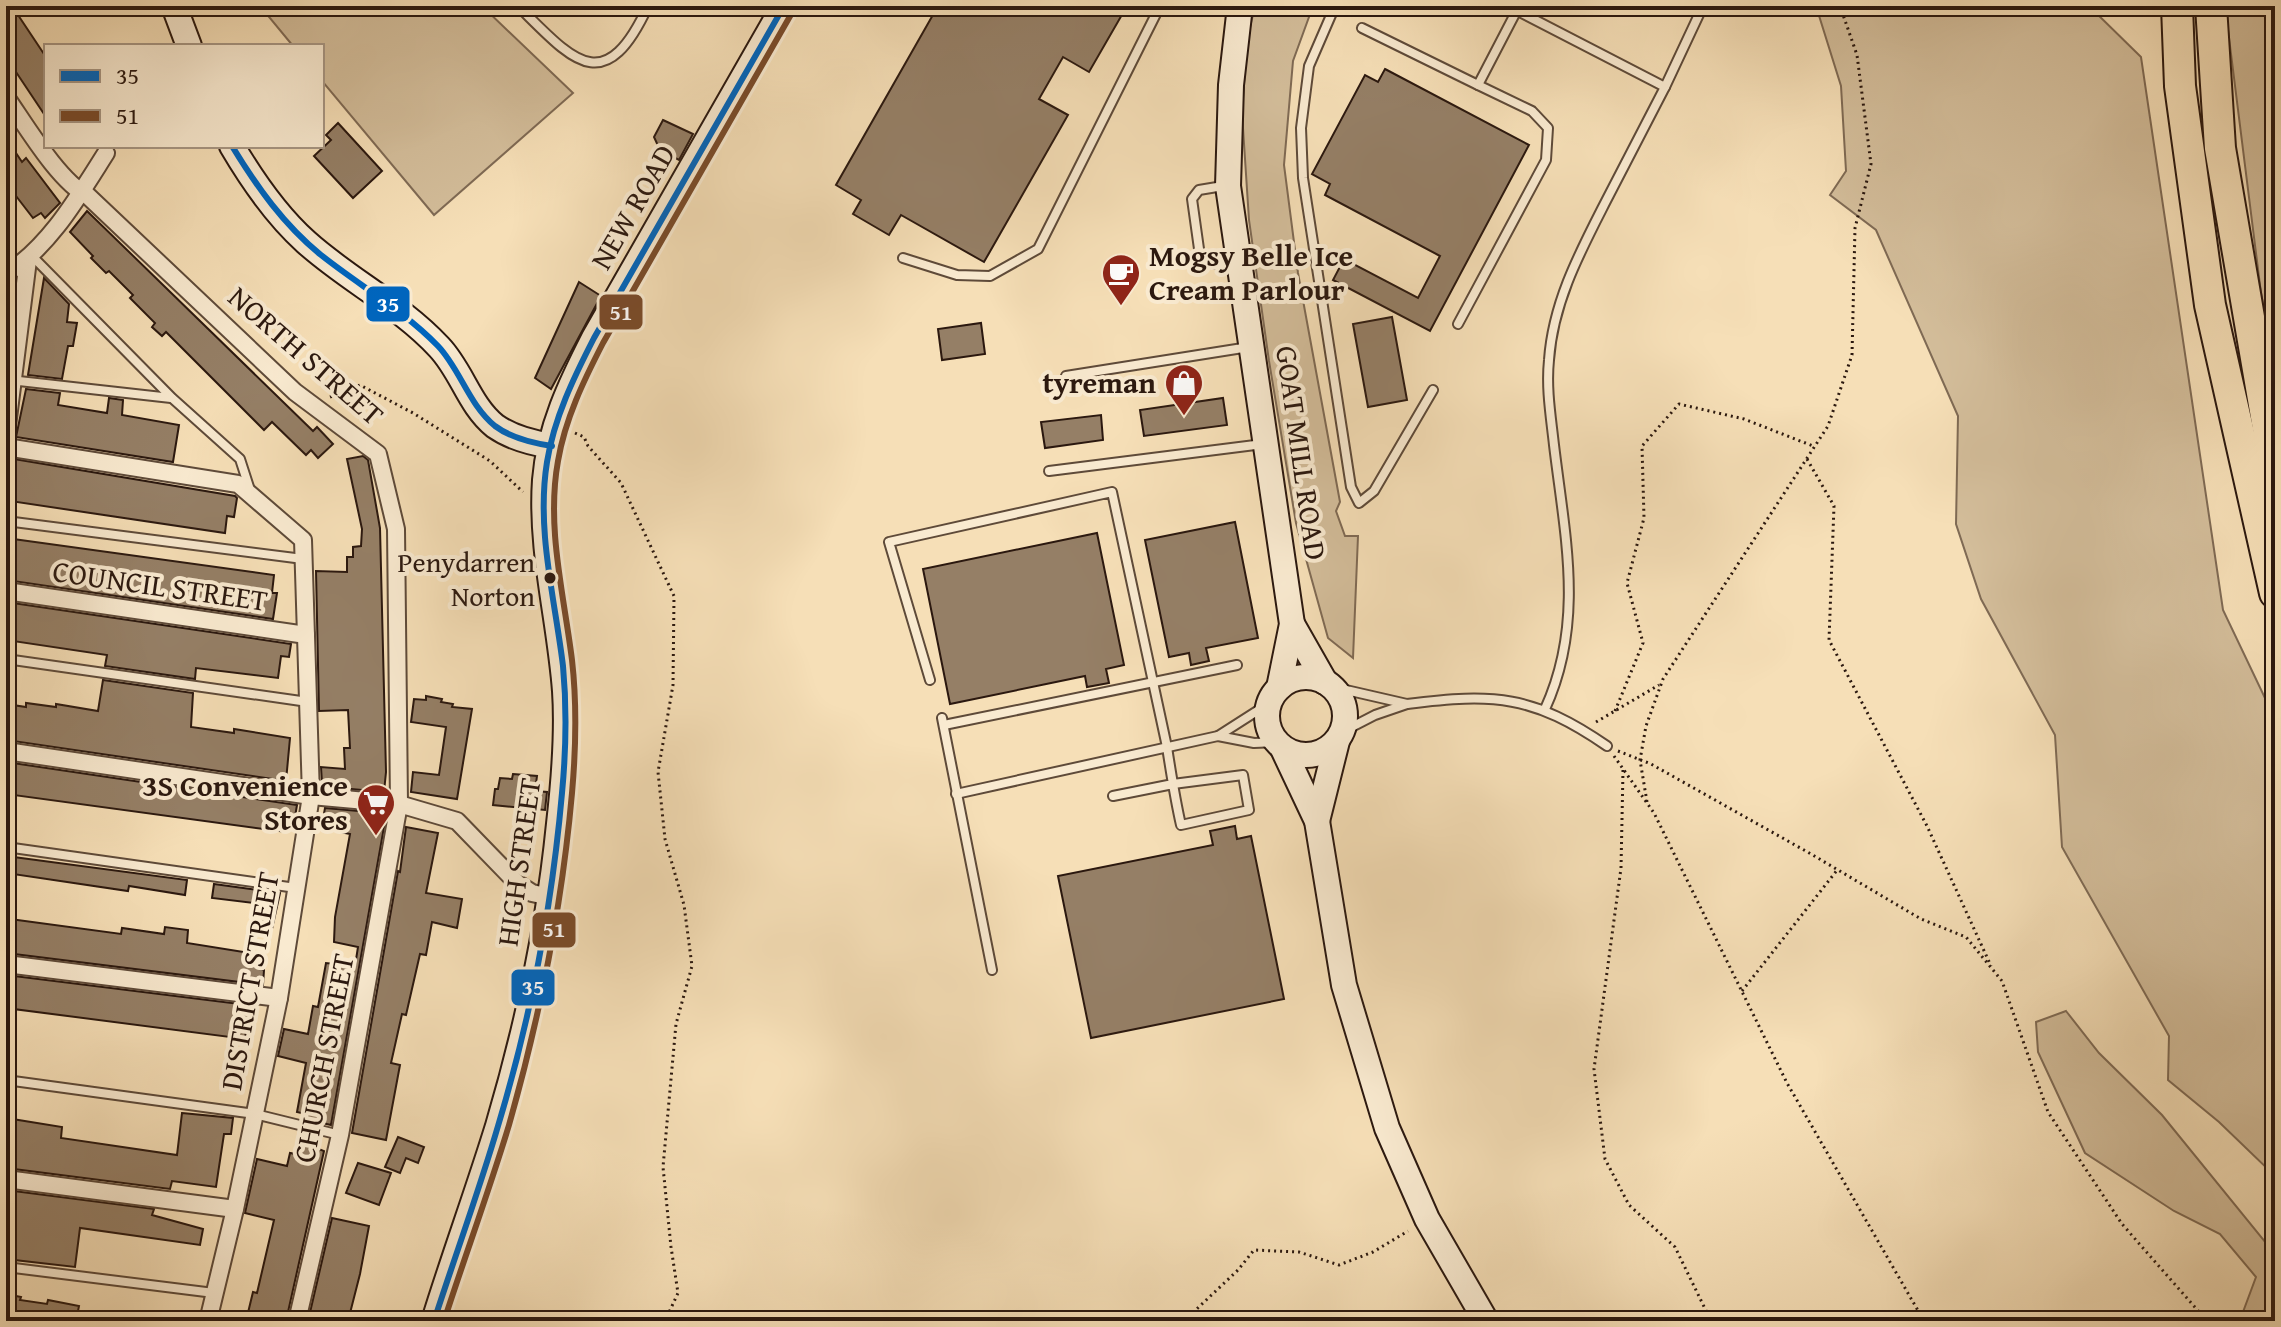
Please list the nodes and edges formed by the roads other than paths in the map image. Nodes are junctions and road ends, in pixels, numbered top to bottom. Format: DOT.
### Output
graph roads {
  1 [pos="174,6"];
  2 [pos="518,6"];
  3 [pos="648,6"];
  4 [pos="784,6"];
  5 [pos="1160,6"];
  6 [pos="1240,6"];
  7 [pos="1335,6"];
  8 [pos="1703,6"];
  9 [pos="2177,6"];
  10 [pos="2211,6"];
  11 [pos="1512,8"];
  12 [pos="1362,28"];
  13 [pos="188,44"];
  14 [pos="1478,85"];
  15 [pos="1665,87"];
  16 [pos="6,97"];
  17 [pos="233,148"];
  18 [pos="106,153"];
  19 [pos="1228,186"];
  20 [pos="81,192"];
  21 [pos="30,258"];
  22 [pos="903,258"];
  23 [pos="1238,262"];
  24 [pos="6,274"];
  25 [pos="1458,324"];
  26 [pos="1254,346"];
  27 [pos="1066,376"];
  28 [pos="9,380"];
  29 [pos="1433,390"];
  30 [pos="172,398"];
  31 [pos="6,434"];
  32 [pos="554,436"];
  33 [pos="1267,444"];
  34 [pos="6,447"];
  35 [pos="2275,469"];
  36 [pos="1049,471"];
  37 [pos="252,496"];
  38 [pos="6,521"];
  39 [pos="304,559"];
  40 [pos="6,591"];
  41 [pos="2275,593"];
  42 [pos="1292,624"];
  43 [pos="306,635"];
  44 [pos="6,659"];
  45 [pos="1237,665"];
  46 [pos="930,680"];
  47 [pos="1153,682"];
  48 [pos="1329,684"];
  49 [pos="1274,696"];
  50 [pos="308,702"];
  51 [pos="1407,704"];
  52 [pos="1545,709"];
  53 [pos="1218,736"];
  54 [pos="1339,736"];
  55 [pos="1280,745"];
  56 [pos="1607,746"];
  57 [pos="1167,747"];
  58 [pos="6,751"];
  59 [pos="1173,784"];
  60 [pos="956,794"];
  61 [pos="311,796"];
  62 [pos="1113,796"];
  63 [pos="399,804"];
  64 [pos="1317,821"];
  65 [pos="6,847"];
  66 [pos="296,888"];
  67 [pos="550,897"];
  68 [pos="6,964"];
  69 [pos="992,970"];
  70 [pos="279,998"];
  71 [pos="6,1080"];
  72 [pos="255,1114"];
  73 [pos="340,1135"];
  74 [pos="6,1179"];
  75 [pos="235,1209"];
  76 [pos="6,1267"];
  77 [pos="215,1293"];
  78 [pos="208,1321"];
  79 [pos="297,1321"];
  80 [pos="434,1321"];
  81 [pos="1486,1321"];
  1 -- 13 [label="street"];
  2 -- 3 [label="lane"];
  4 -- 32 [label="street, NEW ROAD"];
  5 -- 22 [label="lane"];
  6 -- 19 [label="street, GOAT MILL ROAD"];
  7 -- 29 [label="lane"];
  8 -- 15 [label="lane"];
  9 -- 41 [label="highway"];
  10 -- 35 [label="highway"];
  11 -- 14 [label="lane"];
  11 -- 15 [label="lane"];
  12 -- 14 [label="lane"];
  14 -- 25 [label="lane"];
  15 -- 52 [label="lane"];
  16 -- 20 [label="street, NORTH STREET"];
  17 -- 32 [label="street"];
  18 -- 20 [label="street"];
  19 -- 23 [label="street, GOAT MILL ROAD"];
  19 -- 23 [label="lane"];
  20 -- 21 [label="street"];
  20 -- 63 [label="street, NORTH STREET"];
  21 -- 24 [label="street"];
  21 -- 28 [label="street"];
  21 -- 30 [label="lane"];
  23 -- 26 [label="street, GOAT MILL ROAD"];
  26 -- 27 [label="lane"];
  26 -- 33 [label="street, GOAT MILL ROAD"];
  28 -- 30 [label="lane"];
  28 -- 31 [label="street"];
  30 -- 37 [label="lane"];
  32 -- 67 [label="street, HIGH STREET"];
  33 -- 36 [label="lane"];
  33 -- 42 [label="street, GOAT MILL ROAD"];
  34 -- 37 [label="street, DISTRICT STREET"];
  37 -- 39 [label="street, DISTRICT STREET"];
  38 -- 39 [label="lane"];
  39 -- 43 [label="street, DISTRICT STREET"];
  40 -- 43 [label="street, COUNCIL STREET"];
  42 -- 48 [label="street, GOAT MILL ROAD"];
  42 -- 49 [label="street, GOAT MILL ROAD"];
  43 -- 50 [label="street, DISTRICT STREET"];
  44 -- 50 [label="lane"];
  45 -- 47 [label="lane"];
  46 -- 47 [label="lane"];
  47 -- 57 [label="lane"];
  47 -- 60 [label="lane"];
  48 -- 49 [label="street"];
  48 -- 51 [label="lane"];
  48 -- 54 [label="street"];
  49 -- 53 [label="lane"];
  49 -- 55 [label="street"];
  50 -- 61 [label="street, DISTRICT STREET"];
  51 -- 52 [label="lane"];
  51 -- 54 [label="lane"];
  52 -- 56 [label="lane"];
  53 -- 55 [label="lane"];
  53 -- 57 [label="lane"];
  54 -- 55 [label="street"];
  54 -- 64 [label="street"];
  55 -- 64 [label="street"];
  57 -- 59 [label="lane"];
  57 -- 60 [label="lane"];
  58 -- 61 [label="street"];
  59 -- 59 [label="lane"];
  59 -- 62 [label="lane"];
  60 -- 69 [label="lane"];
  61 -- 63 [label="street"];
  61 -- 66 [label="street, DISTRICT STREET"];
  63 -- 67 [label="street"];
  63 -- 73 [label="street, CHURCH STREET"];
  64 -- 81 [label="street"];
  65 -- 66 [label="lane"];
  66 -- 70 [label="street, DISTRICT STREET"];
  67 -- 80 [label="street, HIGH STREET"];
  68 -- 70 [label="street"];
  70 -- 72 [label="street, DISTRICT STREET"];
  71 -- 72 [label="lane"];
  72 -- 73 [label="lane"];
  72 -- 75 [label="street, DISTRICT STREET"];
  73 -- 79 [label="street, CHURCH STREET"];
  74 -- 75 [label="street"];
  75 -- 77 [label="street, DISTRICT STREET"];
  76 -- 77 [label="lane"];
  77 -- 78 [label="street, DISTRICT STREET"];
}
